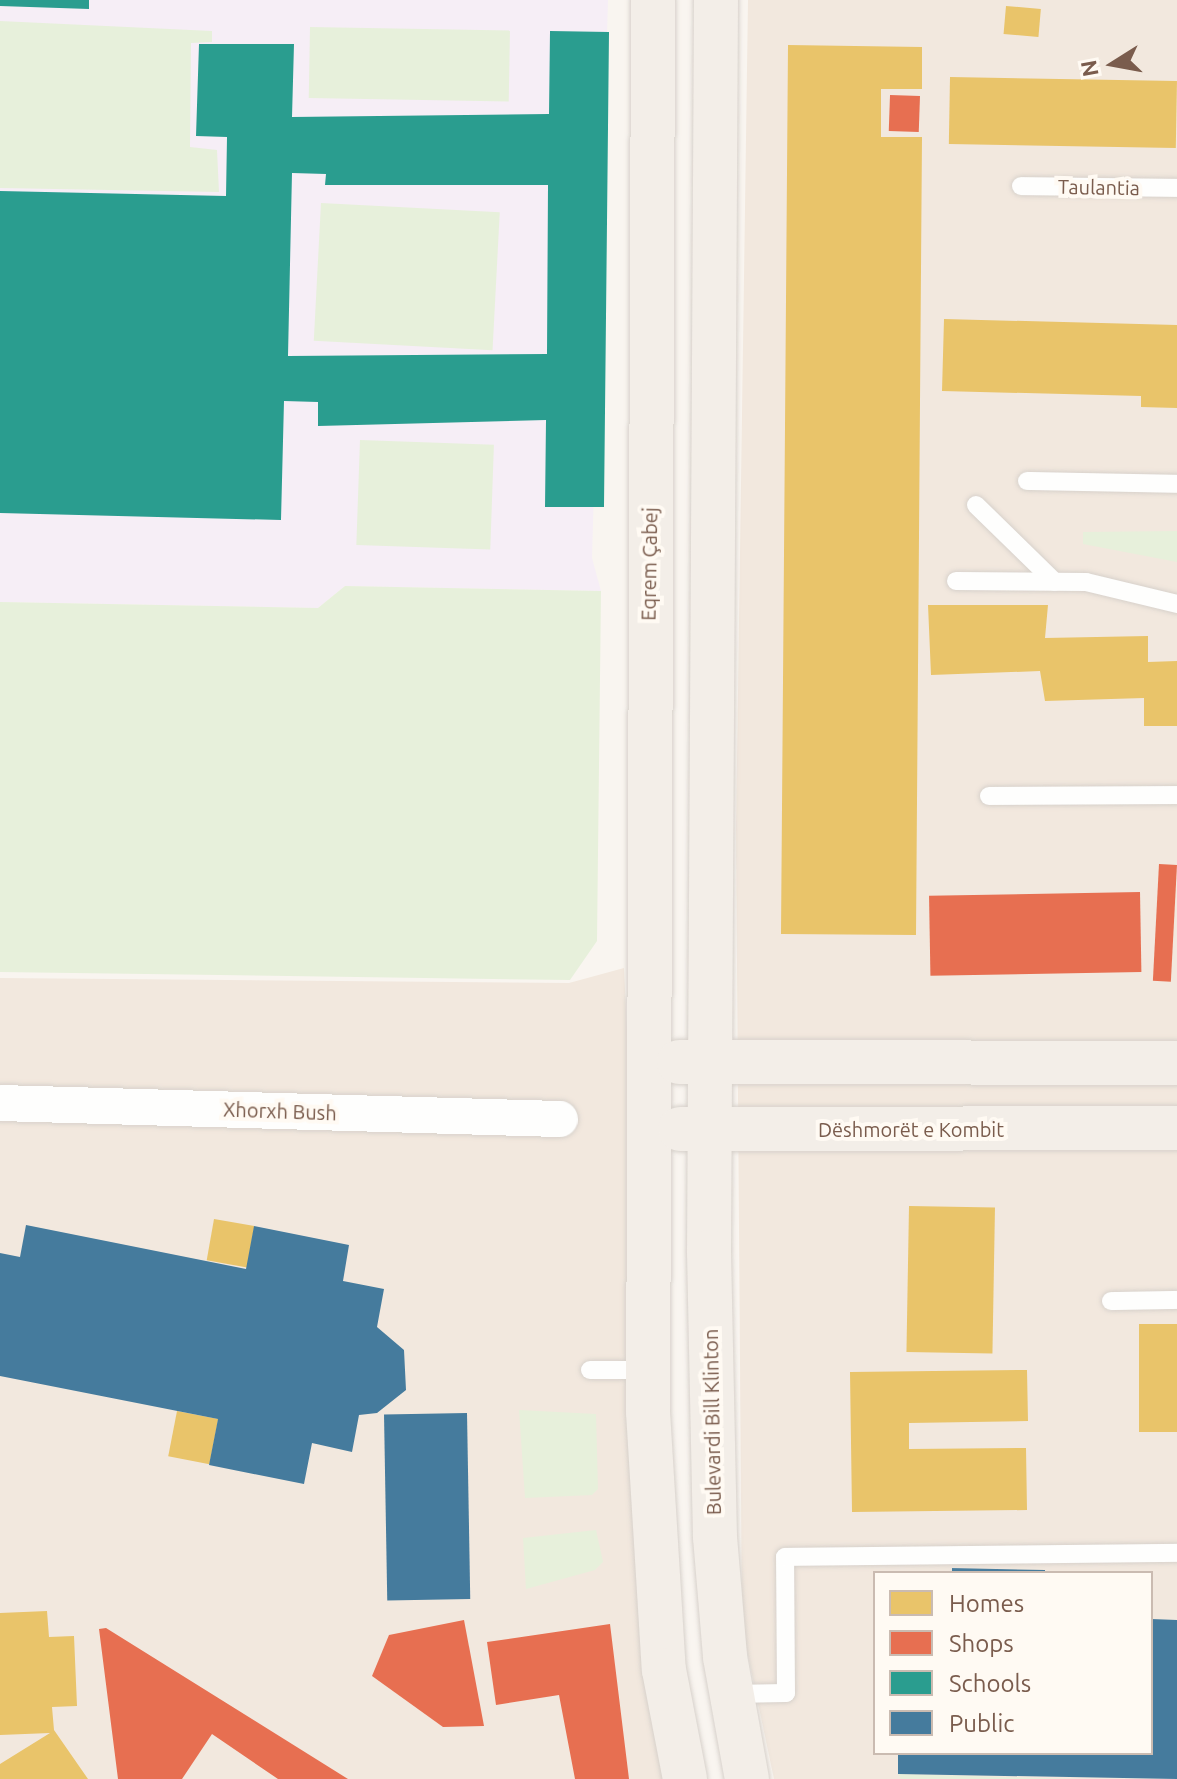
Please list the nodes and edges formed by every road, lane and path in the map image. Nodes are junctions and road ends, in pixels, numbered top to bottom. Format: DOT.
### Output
graph roads {
  1 [pos="653,0"];
  2 [pos="716,0"];
  3 [pos="1021,186"];
  4 [pos="1177,188"];
  5 [pos="1027,481"];
  6 [pos="1177,484"];
  7 [pos="976,505"];
  8 [pos="956,581"];
  9 [pos="1055,582"];
  10 [pos="1177,604"];
  11 [pos="1177,795"];
  12 [pos="989,796"];
  13 [pos="647,1062"];
  14 [pos="709,1063"];
  15 [pos="1177,1063"];
  16 [pos="0,1103"];
  17 [pos="560,1119"];
  18 [pos="1177,1128"];
  19 [pos="646,1129"];
  20 [pos="709,1129"];
  21 [pos="1177,1300"];
  22 [pos="1111,1301"];
  23 [pos="590,1370"];
  24 [pos="648,1370"];
  25 [pos="1177,1553"];
  26 [pos="731,1694"];
  27 [pos="685,1779"];
  28 [pos="747,1779"];
  1 -- 13 [label="main road, Eqrem Çabej"];
  2 -- 14 [label="main road"];
  3 -- 4 [label="lane, Taulantia"];
  5 -- 6 [label="lane"];
  7 -- 9 [label="lane"];
  8 -- 9 [label="lane"];
  9 -- 10 [label="lane"];
  11 -- 12 [label="lane"];
  13 -- 14 [label="main road"];
  13 -- 19 [label="main road, Eqrem Çabej"];
  14 -- 15 [label="main road"];
  14 -- 20 [label="main road, Bulevardi Bill Klinton"];
  16 -- 17 [label="street, Xhorxh Bush"];
  18 -- 20 [label="main road, Dëshmorët e Kombit"];
  19 -- 20 [label="main road, Dëshmorët e Kombit"];
  19 -- 24 [label="main road"];
  20 -- 26 [label="main road, Bulevardi Bill Klinton"];
  21 -- 22 [label="lane"];
  23 -- 24 [label="lane"];
  24 -- 27 [label="main road"];
  25 -- 26 [label="lane"];
  26 -- 28 [label="main road, Bulevardi Bill Klinton"];
}
